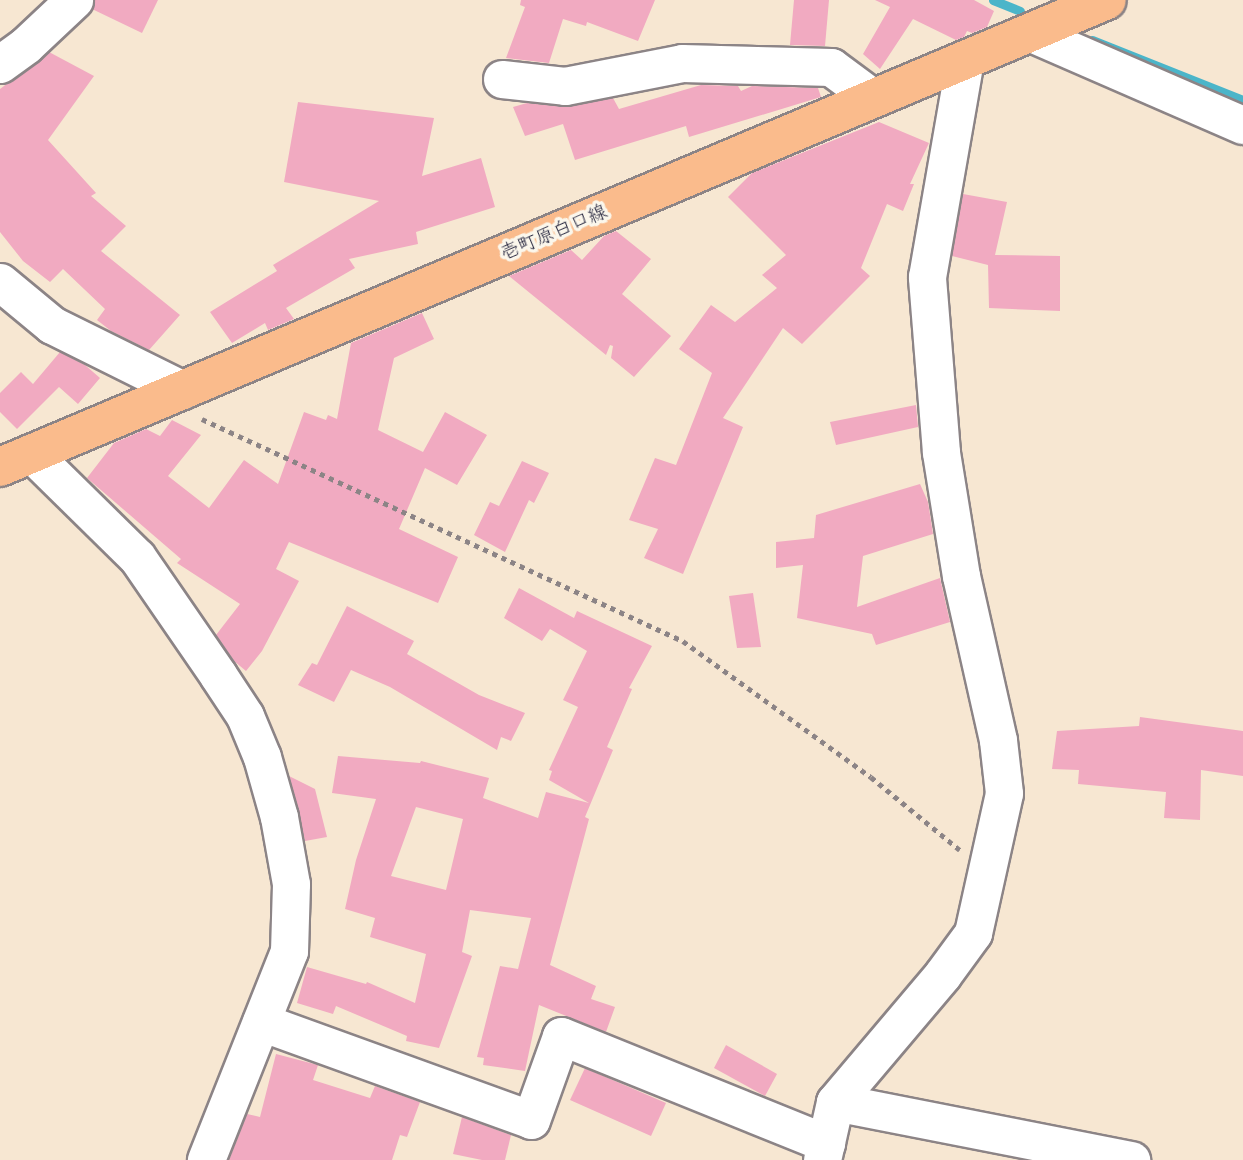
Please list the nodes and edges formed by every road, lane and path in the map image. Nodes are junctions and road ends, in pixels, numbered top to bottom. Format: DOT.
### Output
graph roads {
  1 [pos="74,0"];
  2 [pos="1107,0"];
  3 [pos="1031,33"];
  4 [pos="965,59"];
  5 [pos="0,64"];
  6 [pos="502,79"];
  7 [pos="873,98"];
  8 [pos="1243,125"];
  9 [pos="0,282"];
  10 [pos="169,395"];
  11 [pos="16,460"];
  12 [pos="988,873"];
  13 [pos="261,1022"];
  14 [pos="835,1102"];
  15 [pos="824,1151"];
  16 [pos="206,1160"];
  17 [pos="1131,1160"];
  1 -- 5 [label="street"];
  2 -- 3 [label="main road, 壱町原白口線"];
  3 -- 4 [label="main road, 壱町原白口線"];
  3 -- 8 [label="street"];
  4 -- 7 [label="main road, 壱町原白口線"];
  4 -- 12 [label="street"];
  6 -- 7 [label="street"];
  7 -- 10 [label="main road, 壱町原白口線"];
  9 -- 10 [label="street"];
  10 -- 11 [label="main road, 壱町原白口線"];
  10 -- 12 [label="path"];
  11 -- 13 [label="street"];
  12 -- 14 [label="street"];
  13 -- 15 [label="street"];
  13 -- 16 [label="street"];
  14 -- 15 [label="street"];
  14 -- 17 [label="street"];
}
